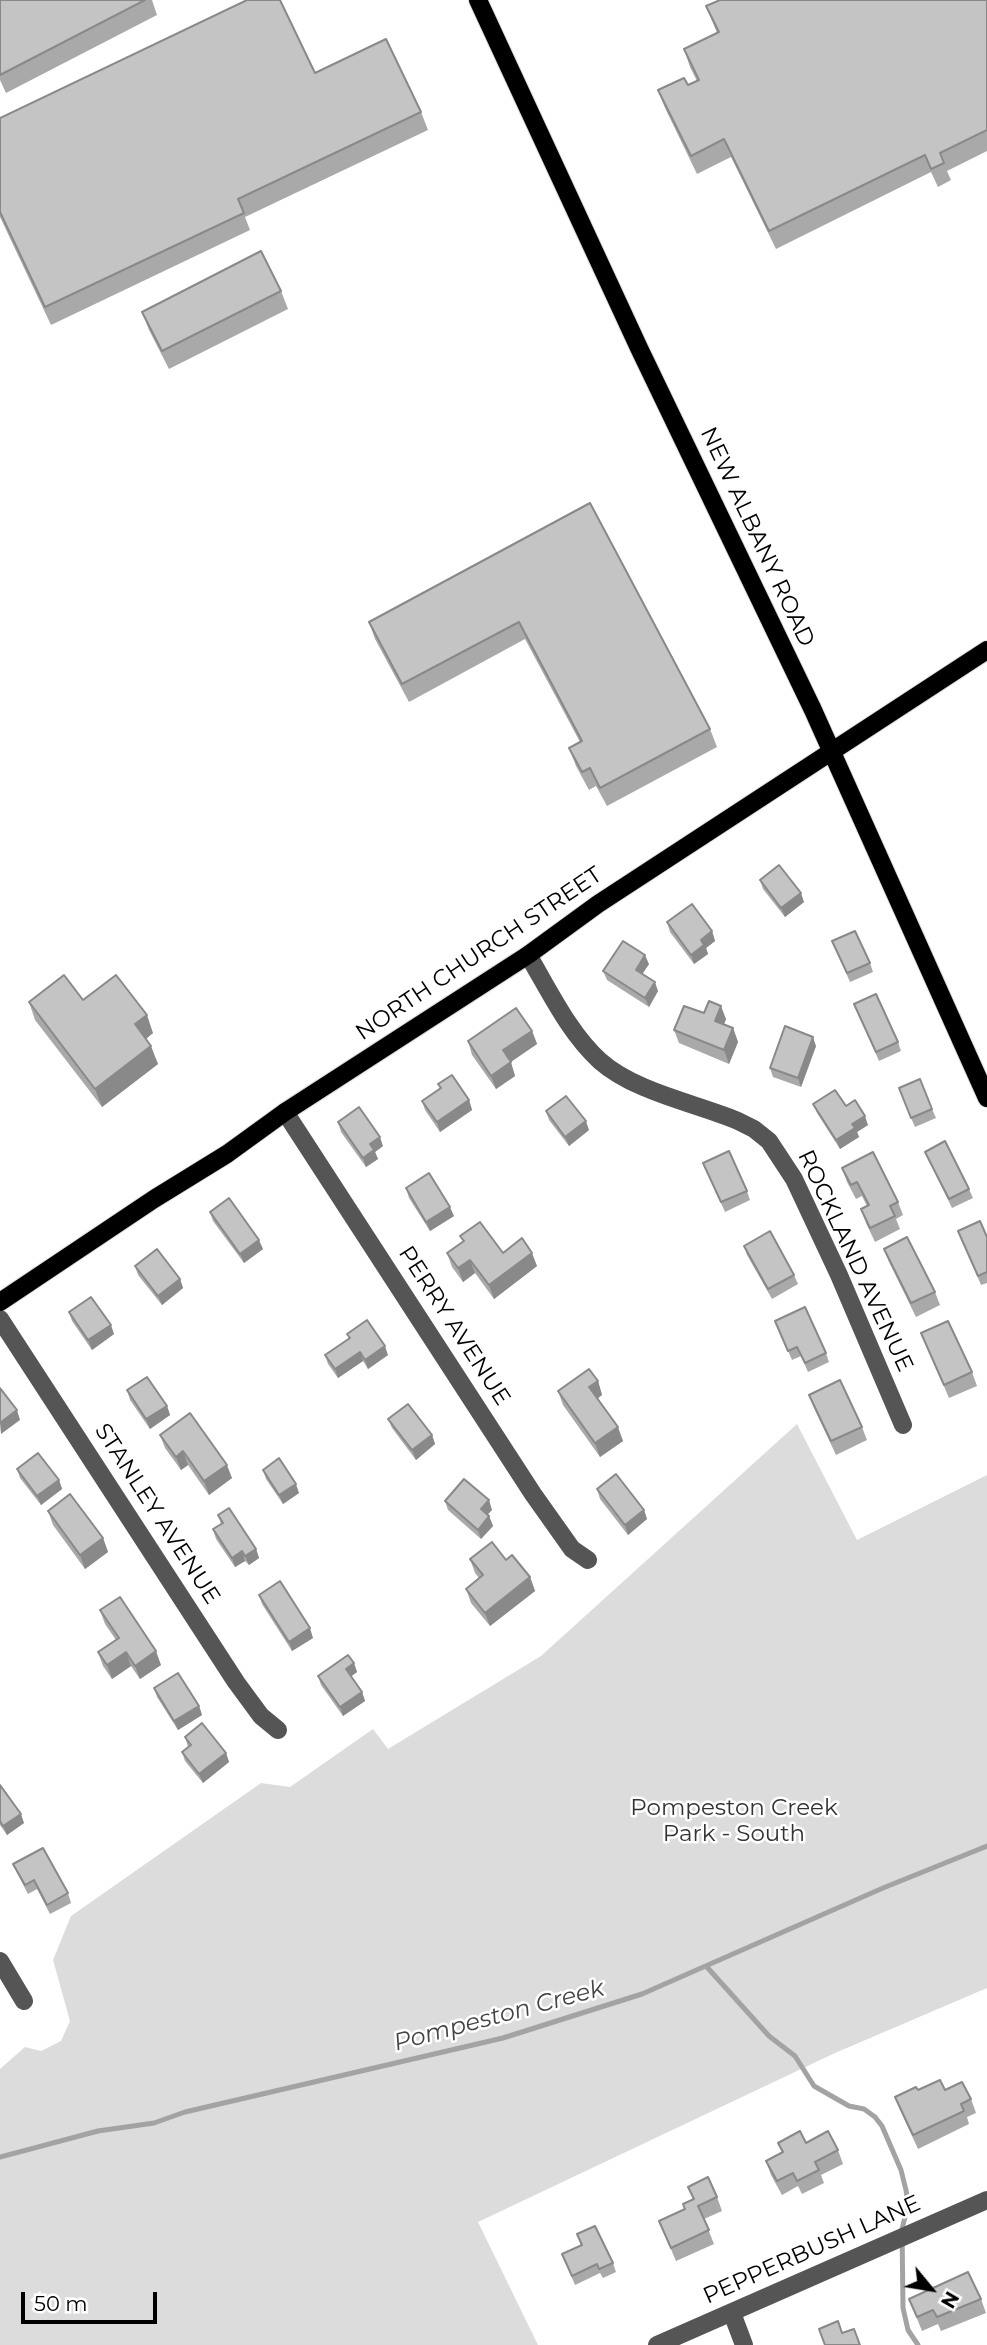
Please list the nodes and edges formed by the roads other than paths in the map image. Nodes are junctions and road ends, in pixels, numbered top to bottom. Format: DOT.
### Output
graph roads {
  1 [pos="478,0"];
  2 [pos="987,650"];
  3 [pos="831,751"];
  4 [pos="528,955"];
  5 [pos="987,1098"];
  6 [pos="285,1112"];
  7 [pos="0,1302"];
  8 [pos="0,1319"];
  9 [pos="903,1425"];
  10 [pos="588,1560"];
  11 [pos="278,1730"];
  12 [pos="0,1961"];
  13 [pos="24,2001"];
  14 [pos="987,2200"];
  15 [pos="732,2313"];
  16 [pos="657,2345"];
  17 [pos="744,2345"];
  1 -- 3 [label="main road, NEW ALBANY ROAD"];
  2 -- 3 [label="main road, NORTH CHURCH STREET"];
  3 -- 4 [label="main road, NORTH CHURCH STREET"];
  3 -- 5 [label="main road, NEW ALBANY ROAD"];
  4 -- 6 [label="main road, NORTH CHURCH STREET"];
  4 -- 9 [label="street, ROCKLAND AVENUE"];
  6 -- 7 [label="main road, NORTH CHURCH STREET"];
  6 -- 10 [label="street, PERRY AVENUE"];
  8 -- 11 [label="street, STANLEY AVENUE"];
  12 -- 13 [label="street"];
  14 -- 15 [label="street, PEPPERBUSH LANE"];
  15 -- 16 [label="street, PEPPERBUSH LANE"];
  15 -- 17 [label="street"];
}
